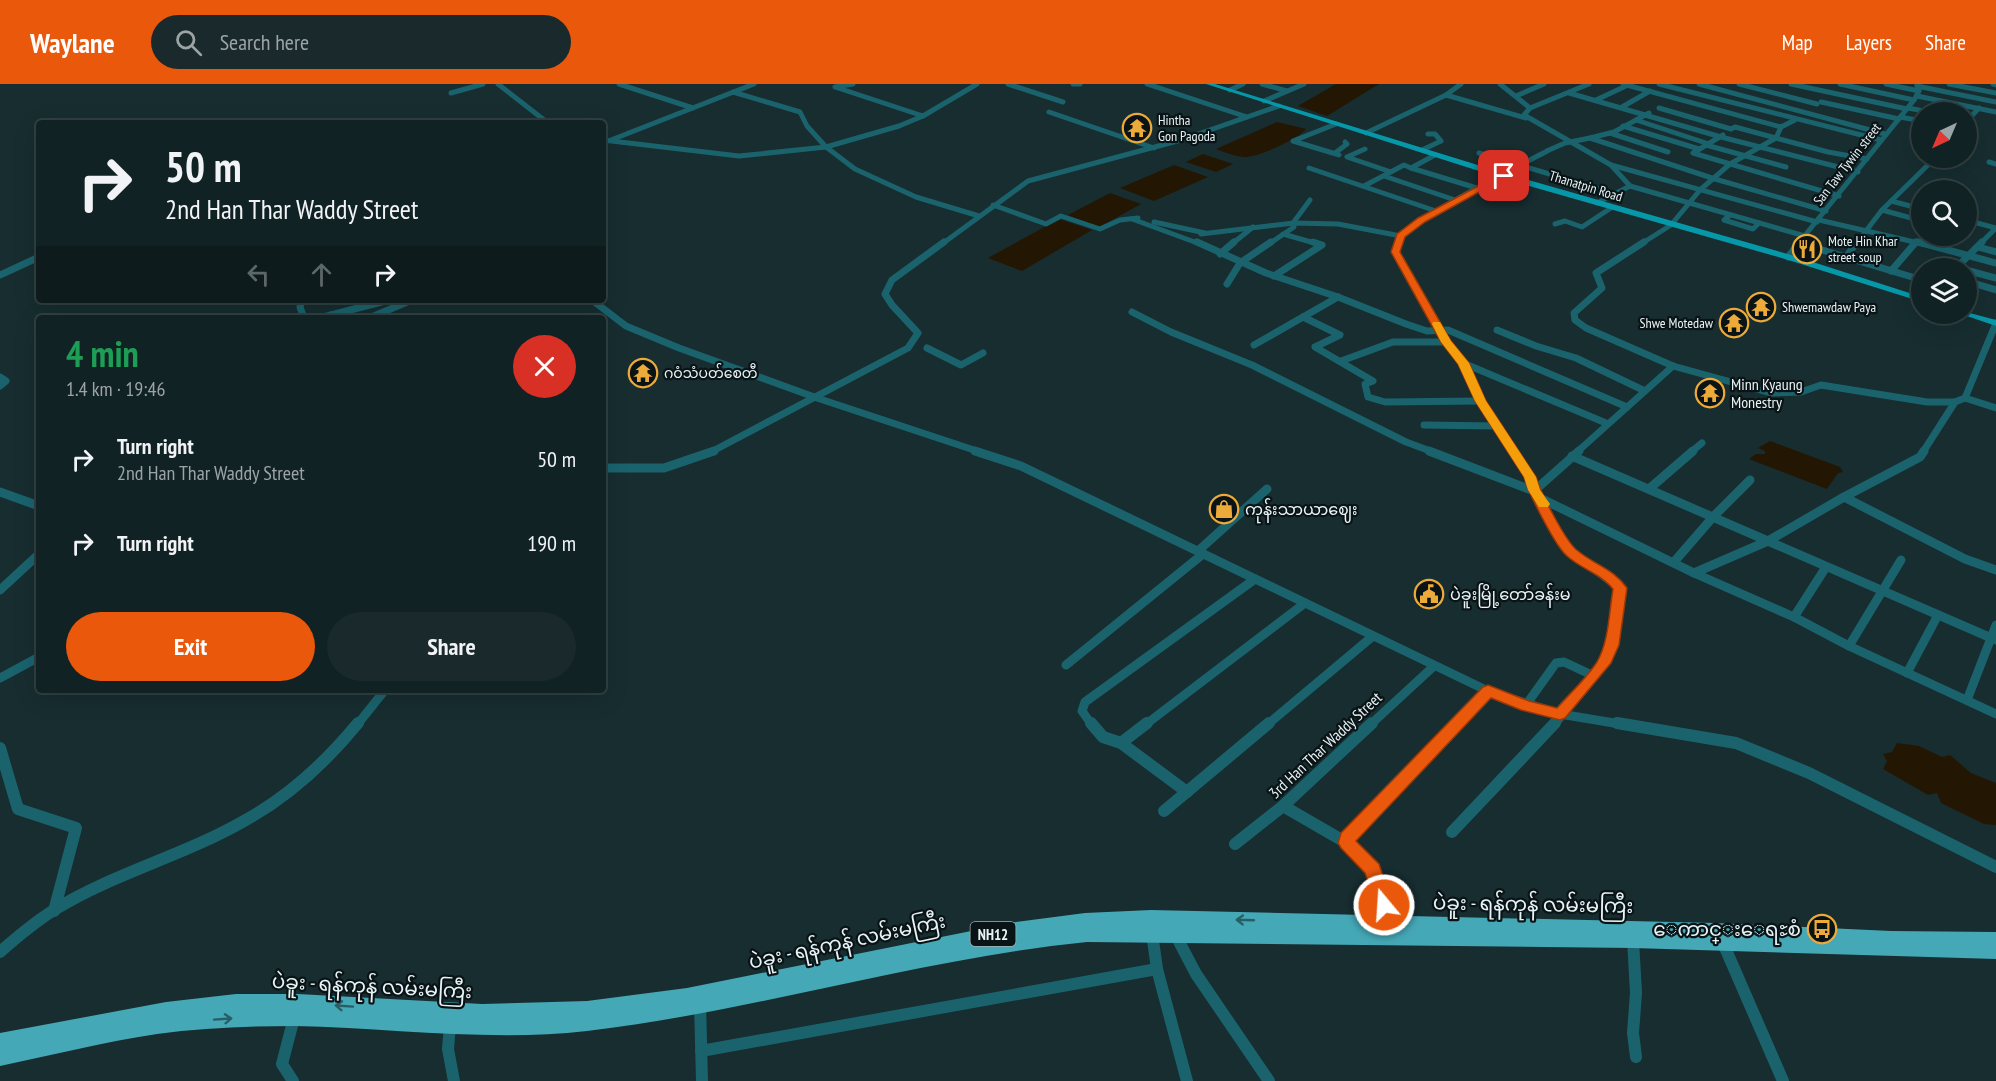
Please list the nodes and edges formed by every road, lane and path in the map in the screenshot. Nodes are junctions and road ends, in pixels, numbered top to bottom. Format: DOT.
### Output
graph roads {
  1 [pos="483,84"];
  2 [pos="498,84"];
  3 [pos="619,84"];
  4 [pos="754,84"];
  5 [pos="853,84"];
  6 [pos="978,84"];
  7 [pos="1008,84"];
  8 [pos="1073,84"];
  9 [pos="1080,84"];
  10 [pos="1147,84"];
  11 [pos="1209,84"];
  12 [pos="1243,84"];
  13 [pos="1262,84"];
  14 [pos="1304,84"];
  15 [pos="1461,84"];
  16 [pos="1500,84"];
  17 [pos="1544,84"];
  18 [pos="1589,84"];
  19 [pos="1659,84"];
  20 [pos="1699,84"];
  21 [pos="1739,84"];
  22 [pos="1791,84"];
  23 [pos="1840,84"];
  24 [pos="1886,84"];
  25 [pos="1949,84"];
  26 [pos="1626,85"];
  27 [pos="1230,90"];
  28 [pos="1650,91"];
  29 [pos="1917,91"];
  30 [pos="1287,92"];
  31 [pos="1833,92"];
  32 [pos="451,93"];
  33 [pos="733,93"];
  34 [pos="1569,93"];
  35 [pos="1996,93"];
  36 [pos="1446,95"];
  37 [pos="1516,96"];
  38 [pos="1676,98"];
  39 [pos="1596,100"];
  40 [pos="1264,101"];
  41 [pos="1063,102"];
  42 [pos="1670,102"];
  43 [pos="1996,102"];
  44 [pos="1819,103"];
  45 [pos="1279,106"];
  46 [pos="1508,107"];
  47 [pos="1622,107"];
  48 [pos="693,108"];
  49 [pos="1659,108"];
  50 [pos="1907,108"];
  51 [pos="1979,108"];
  52 [pos="1911,109"];
  53 [pos="1527,110"];
  54 [pos="1049,112"];
  55 [pos="1996,112"];
  56 [pos="1808,113"];
  57 [pos="1648,114"];
  58 [pos="923,116"];
  59 [pos="1247,117"];
  60 [pos="1529,118"];
  61 [pos="1900,118"];
  62 [pos="544,120"];
  63 [pos="1636,120"];
  64 [pos="1796,120"];
  65 [pos="1911,120"];
  66 [pos="1746,122"];
  67 [pos="1336,124"];
  68 [pos="1623,126"];
  69 [pos="1780,127"];
  70 [pos="1733,128"];
  71 [pos="1366,133"];
  72 [pos="1610,133"];
  73 [pos="1428,134"];
  74 [pos="1885,134"];
  75 [pos="1721,137"];
  76 [pos="1590,138"];
  77 [pos="1776,138"];
  78 [pos="1881,140"];
  79 [pos="606,141"];
  80 [pos="606,141"];
  81 [pos="1345,142"];
  82 [pos="1574,143"];
  83 [pos="1707,144"];
  84 [pos="1760,146"];
  85 [pos="826,147"];
  86 [pos="1154,148"];
  87 [pos="1365,149"];
  88 [pos="1699,149"];
  89 [pos="1422,150"];
  90 [pos="1668,152"];
  91 [pos="1479,153"];
  92 [pos="1336,154"];
  93 [pos="1435,155"];
  94 [pos="1746,156"];
  95 [pos="1347,157"];
  96 [pos="1867,159"];
  97 [pos="1989,162"];
  98 [pos="1730,164"];
  99 [pos="1996,164"];
  100 [pos="1611,165"];
  101 [pos="1520,166"];
  102 [pos="1786,167"];
  103 [pos="1309,168"];
  104 [pos="1411,168"];
  105 [pos="1925,168"];
  106 [pos="1858,172"];
  107 [pos="1388,174"];
  108 [pos="1504,176"];
  109 [pos="1715,179"];
  110 [pos="1364,186"];
  111 [pos="1630,186"];
  112 [pos="1479,189"];
  113 [pos="1700,190"];
  114 [pos="1616,194"];
  115 [pos="1839,196"];
  116 [pos="1310,200"];
  117 [pos="1458,201"];
  118 [pos="1891,201"];
  119 [pos="1597,203"];
  120 [pos="1688,203"];
  121 [pos="993,205"];
  122 [pos="1911,206"];
  123 [pos="1611,208"];
  124 [pos="1882,210"];
  125 [pos="1826,211"];
  126 [pos="1439,212"];
  127 [pos="979,216"];
  128 [pos="1911,218"];
  129 [pos="1132,219"];
  130 [pos="1818,221"];
  131 [pos="1293,223"];
  132 [pos="1977,223"];
  133 [pos="1555,224"];
  134 [pos="1671,225"];
  135 [pos="1254,226"];
  136 [pos="1996,228"];
  137 [pos="1205,232"];
  138 [pos="1865,232"];
  139 [pos="1283,234"];
  140 [pos="1401,236"];
  141 [pos="1804,236"];
  142 [pos="1986,238"];
  143 [pos="1190,240"];
  144 [pos="1911,241"];
  145 [pos="1996,241"];
  146 [pos="1798,243"];
  147 [pos="1913,246"];
  148 [pos="1932,246"];
  149 [pos="1978,247"];
  150 [pos="1996,252"];
  151 [pos="1220,254"];
  152 [pos="1968,255"];
  153 [pos="1788,257"];
  154 [pos="1846,257"];
  155 [pos="36,258"];
  156 [pos="1965,258"];
  157 [pos="1241,262"];
  158 [pos="1996,263"];
  159 [pos="1891,271"];
  160 [pos="1977,273"];
  161 [pos="0,275"];
  162 [pos="1274,276"];
  163 [pos="1911,277"];
  164 [pos="1996,278"];
  165 [pos="1227,284"];
  166 [pos="1977,284"];
  167 [pos="1996,290"];
  168 [pos="1911,296"];
  169 [pos="1338,297"];
  170 [pos="378,303"];
  171 [pos="405,303"];
  172 [pos="596,303"];
  173 [pos="1132,312"];
  174 [pos="336,315"];
  175 [pos="376,315"];
  176 [pos="1303,317"];
  177 [pos="1977,317"];
  178 [pos="1996,323"];
  179 [pos="1497,330"];
  180 [pos="1441,331"];
  181 [pos="1446,342"];
  182 [pos="1254,345"];
  183 [pos="909,347"];
  184 [pos="983,353"];
  185 [pos="1341,361"];
  186 [pos="1463,363"];
  187 [pos="1673,366"];
  188 [pos="0,377"];
  189 [pos="0,386"];
  190 [pos="1645,391"];
  191 [pos="1965,397"];
  192 [pos="817,398"];
  193 [pos="1480,401"];
  194 [pos="1955,402"];
  195 [pos="1996,406"];
  196 [pos="1626,407"];
  197 [pos="1606,423"];
  198 [pos="1424,425"];
  199 [pos="1497,426"];
  200 [pos="1702,442"];
  201 [pos="1572,456"];
  202 [pos="606,468"];
  203 [pos="1750,480"];
  204 [pos="1268,489"];
  205 [pos="1649,489"];
  206 [pos="0,492"];
  207 [pos="1537,494"];
  208 [pos="1844,497"];
  209 [pos="36,505"];
  210 [pos="1713,517"];
  211 [pos="1768,541"];
  212 [pos="1200,553"];
  213 [pos="36,557"];
  214 [pos="1901,560"];
  215 [pos="1674,562"];
  216 [pos="1826,567"];
  217 [pos="1996,570"];
  218 [pos="1694,573"];
  219 [pos="1255,579"];
  220 [pos="0,590"];
  221 [pos="1882,591"];
  222 [pos="1305,603"];
  223 [pos="1938,615"];
  224 [pos="1794,617"];
  225 [pos="1996,625"];
  226 [pos="1373,636"];
  227 [pos="1993,638"];
  228 [pos="1849,646"];
  229 [pos="36,659"];
  230 [pos="1066,665"];
  231 [pos="1434,666"];
  232 [pos="1908,673"];
  233 [pos="1594,676"];
  234 [pos="0,678"];
  235 [pos="1488,691"];
  236 [pos="383,693"];
  237 [pos="1967,700"];
  238 [pos="1526,705"];
  239 [pos="1560,714"];
  240 [pos="1996,714"];
  241 [pos="1121,743"];
  242 [pos="0,748"];
  243 [pos="1187,792"];
  244 [pos="1283,806"];
  245 [pos="1164,811"];
  246 [pos="1452,832"];
  247 [pos="1347,843"];
  248 [pos="1235,844"];
  249 [pos="1996,867"];
  250 [pos="54,911"];
  251 [pos="1172,926"];
  252 [pos="1391,930"];
  253 [pos="1152,933"];
  254 [pos="1633,940"];
  255 [pos="1996,940"];
  256 [pos="1723,943"];
  257 [pos="1996,951"];
  258 [pos="0,952"];
  259 [pos="1157,969"];
  260 [pos="700,1000"];
  261 [pos="296,1010"];
  262 [pos="450,1025"];
  263 [pos="0,1043"];
  264 [pos="701,1051"];
  265 [pos="0,1056"];
  266 [pos="1636,1057"];
  267 [pos="293,1081"];
  268 [pos="454,1081"];
  269 [pos="702,1081"];
  270 [pos="1186,1081"];
  271 [pos="1269,1081"];
  272 [pos="1783,1081"];
  1 -- 32 [label="street"];
  2 -- 62 [label="street"];
  3 -- 48 [label="street"];
  4 -- 33 [label="street"];
  5 -- 58 [label="street"];
  6 -- 58 [label="street"];
  7 -- 41 [label="street"];
  8 -- 9 [label="street"];
  10 -- 59 [label="street"];
  11 -- 27 [label="main road, Thanatpin Road"];
  12 -- 27 [label="street"];
  13 -- 30 [label="street"];
  14 -- 30 [label="street"];
  15 -- 36 [label="street"];
  16 -- 37 [label="street"];
  17 -- 37 [label="street"];
  18 -- 34 [label="street"];
  19 -- 64 [label="street"];
  20 -- 56 [label="street"];
  21 -- 44 [label="street"];
  22 -- 31 [label="street"];
  23 -- 29 [label="street"];
  24 -- 29 [label="street"];
  25 -- 35 [label="street"];
  26 -- 28 [label="street"];
  26 -- 39 [label="street"];
  27 -- 40 [label="main road, Thanatpin Road"];
  28 -- 38 [label="street"];
  28 -- 47 [label="street"];
  29 -- 43 [label="street"];
  29 -- 50 [label="street, San Taw Tywin street"];
  29 -- 51 [label="street"];
  30 -- 40 [label="street"];
  31 -- 44 [label="street"];
  31 -- 50 [label="street"];
  33 -- 48 [label="street"];
  33 -- 85 [label="street"];
  34 -- 39 [label="street"];
  34 -- 53 [label="street"];
  36 -- 60 [label="street"];
  36 -- 71 [label="street"];
  37 -- 53 [label="street"];
  38 -- 42 [label="street"];
  38 -- 66 [label="street"];
  39 -- 47 [label="street"];
  40 -- 45 [label="main road, Thanatpin Road"];
  42 -- 49 [label="street"];
  42 -- 66 [label="street"];
  44 -- 56 [label="street"];
  44 -- 61 [label="street"];
  45 -- 59 [label="street"];
  45 -- 67 [label="main road, Thanatpin Road"];
  46 -- 53 [label="street"];
  47 -- 57 [label="street"];
  48 -- 79 [label="street"];
  49 -- 57 [label="street"];
  49 -- 70 [label="street"];
  50 -- 52 [label="street"];
  50 -- 61 [label="street, San Taw Tywin street"];
  51 -- 55 [label="street"];
  53 -- 60 [label="street"];
  54 -- 86 [label="street"];
  56 -- 64 [label="street"];
  56 -- 74 [label="street"];
  57 -- 63 [label="street"];
  57 -- 75 [label="street"];
  58 -- 85 [label="street"];
  59 -- 86 [label="street"];
  60 -- 82 [label="street"];
  61 -- 65 [label="street"];
  61 -- 74 [label="street, San Taw Tywin street"];
  63 -- 68 [label="street"];
  63 -- 83 [label="street"];
  64 -- 69 [label="street"];
  64 -- 78 [label="street"];
  66 -- 69 [label="street"];
  66 -- 70 [label="street"];
  67 -- 71 [label="main road, Thanatpin Road"];
  67 -- 92 [label="street"];
  68 -- 72 [label="street"];
  68 -- 88 [label="street"];
  69 -- 77 [label="street"];
  70 -- 75 [label="street"];
  70 -- 77 [label="street"];
  71 -- 89 [label="main road, Thanatpin Road"];
  72 -- 76 [label="street"];
  72 -- 90 [label="street"];
  73 -- 89 [label="street"];
  74 -- 78 [label="street, San Taw Tywin street"];
  75 -- 83 [label="street"];
  75 -- 84 [label="street"];
  76 -- 82 [label="street"];
  76 -- 109 [label="street"];
  77 -- 84 [label="street"];
  77 -- 96 [label="street"];
  78 -- 96 [label="street, San Taw Tywin street"];
  80 -- 85 [label="street"];
  81 -- 92 [label="street"];
  82 -- 100 [label="street"];
  82 -- 101 [label="street"];
  83 -- 88 [label="street"];
  83 -- 94 [label="street"];
  84 -- 94 [label="street"];
  84 -- 106 [label="street"];
  85 -- 127 [label="street"];
  86 -- 121 [label="street"];
  87 -- 95 [label="street"];
  88 -- 98 [label="street"];
  89 -- 93 [label="main road, Thanatpin Road"];
  91 -- 101 [label="street"];
  92 -- 95 [label="street"];
  93 -- 104 [label="street"];
  93 -- 108 [label="main road, Thanatpin Road"];
  94 -- 98 [label="street"];
  94 -- 102 [label="street"];
  95 -- 107 [label="street"];
  96 -- 106 [label="street, San Taw Tywin street"];
  97 -- 99 [label="street"];
  98 -- 109 [label="street"];
  98 -- 115 [label="street"];
  100 -- 111 [label="street"];
  100 -- 113 [label="street"];
  101 -- 108 [label="street"];
  101 -- 114 [label="street"];
  103 -- 110 [label="street"];
  104 -- 107 [label="street"];
  104 -- 112 [label="street"];
  105 -- 118 [label="street"];
  106 -- 115 [label="street, San Taw Tywin street"];
  107 -- 110 [label="street"];
  107 -- 117 [label="street"];
  108 -- 112 [label="street"];
  108 -- 119 [label="main road, Thanatpin Road"];
  109 -- 113 [label="street"];
  109 -- 125 [label="street"];
  110 -- 126 [label="street"];
  111 -- 114 [label="street"];
  111 -- 120 [label="street"];
  112 -- 117 [label="street"];
  113 -- 120 [label="street"];
  113 -- 130 [label="street"];
  114 -- 119 [label="street"];
  115 -- 125 [label="street, San Taw Tywin street"];
  116 -- 131 [label="street"];
  117 -- 126 [label="street"];
  118 -- 122 [label="street"];
  118 -- 124 [label="street"];
  119 -- 123 [label="main road, Thanatpin Road"];
  120 -- 134 [label="street"];
  120 -- 141 [label="street"];
  121 -- 127 [label="street"];
  121 -- 129 [label="street"];
  123 -- 133 [label="street"];
  123 -- 134 [label="main road, Thanatpin Road"];
  124 -- 128 [label="street"];
  124 -- 138 [label="street"];
  125 -- 130 [label="street, San Taw Tywin street"];
  126 -- 140 [label="street"];
  127 -- 183 [label="street"];
  129 -- 137 [label="street"];
  129 -- 143 [label="street"];
  130 -- 138 [label="street"];
  130 -- 141 [label="street, San Taw Tywin street"];
  131 -- 135 [label="street"];
  131 -- 139 [label="street"];
  131 -- 140 [label="street"];
  132 -- 136 [label="street"];
  134 -- 153 [label="main road, Thanatpin Road"];
  134 -- 187 [label="street"];
  135 -- 137 [label="street"];
  135 -- 151 [label="street"];
  136 -- 142 [label="street"];
  137 -- 143 [label="street"];
  138 -- 144 [label="street"];
  138 -- 154 [label="street"];
  139 -- 157 [label="street"];
  139 -- 162 [label="street"];
  140 -- 180 [label="street"];
  141 -- 146 [label="street, San Taw Tywin street"];
  142 -- 145 [label="street"];
  142 -- 149 [label="street"];
  143 -- 151 [label="street"];
  146 -- 153 [label="street, San Taw Tywin street"];
  146 -- 154 [label="street"];
  147 -- 159 [label="street"];
  148 -- 152 [label="street"];
  149 -- 150 [label="street"];
  149 -- 152 [label="street"];
  151 -- 157 [label="street"];
  152 -- 156 [label="street"];
  152 -- 158 [label="street"];
  153 -- 168 [label="main road, Thanatpin Road"];
  154 -- 159 [label="street"];
  155 -- 161 [label="street"];
  157 -- 162 [label="street"];
  157 -- 165 [label="street"];
  159 -- 163 [label="street"];
  160 -- 164 [label="street"];
  162 -- 169 [label="street"];
  166 -- 167 [label="street"];
  169 -- 176 [label="street"];
  169 -- 180 [label="street"];
  170 -- 174 [label="street"];
  171 -- 175 [label="street"];
  172 -- 192 [label="street"];
  173 -- 207 [label="street"];
  176 -- 182 [label="street"];
  176 -- 185 [label="street"];
  177 -- 178 [label="main road"];
  178 -- 191 [label="street"];
  179 -- 190 [label="street"];
  180 -- 181 [label="street"];
  180 -- 196 [label="street"];
  181 -- 185 [label="street"];
  181 -- 186 [label="street"];
  183 -- 184 [label="street"];
  183 -- 192 [label="street"];
  185 -- 193 [label="street"];
  186 -- 193 [label="street"];
  186 -- 197 [label="street"];
  187 -- 190 [label="street"];
  187 -- 194 [label="street"];
  188 -- 189 [label="street"];
  190 -- 196 [label="street"];
  191 -- 194 [label="street"];
  191 -- 195 [label="street"];
  192 -- 202 [label="street"];
  192 -- 212 [label="street"];
  193 -- 199 [label="street"];
  194 -- 208 [label="street"];
  196 -- 197 [label="street"];
  197 -- 201 [label="street"];
  198 -- 199 [label="street"];
  199 -- 207 [label="street"];
  200 -- 205 [label="street"];
  201 -- 205 [label="street"];
  201 -- 207 [label="street"];
  203 -- 210 [label="street"];
  204 -- 212 [label="street"];
  205 -- 210 [label="street"];
  206 -- 209 [label="street"];
  207 -- 215 [label="street"];
  207 -- 233 [label="street"];
  208 -- 211 [label="street"];
  208 -- 217 [label="street"];
  210 -- 211 [label="street"];
  210 -- 215 [label="street"];
  211 -- 216 [label="street"];
  211 -- 218 [label="street"];
  212 -- 219 [label="street"];
  212 -- 230 [label="street"];
  213 -- 220 [label="street"];
  214 -- 221 [label="street"];
  215 -- 218 [label="street"];
  216 -- 221 [label="street"];
  216 -- 224 [label="street"];
  218 -- 224 [label="street"];
  219 -- 222 [label="street"];
  219 -- 241 [label="street"];
  221 -- 223 [label="street"];
  221 -- 228 [label="street"];
  222 -- 226 [label="street"];
  222 -- 241 [label="street"];
  223 -- 227 [label="street"];
  223 -- 232 [label="street"];
  224 -- 228 [label="street"];
  225 -- 227 [label="street"];
  226 -- 231 [label="street"];
  226 -- 243 [label="street"];
  227 -- 237 [label="street"];
  228 -- 232 [label="street"];
  229 -- 234 [label="street"];
  231 -- 235 [label="street"];
  231 -- 244 [label="street, 3rd Han Thar Waddy Street"];
  232 -- 237 [label="street"];
  233 -- 238 [label="street"];
  233 -- 239 [label="street"];
  235 -- 238 [label="street"];
  235 -- 247 [label="street"];
  236 -- 250 [label="street"];
  237 -- 240 [label="street"];
  238 -- 239 [label="street"];
  239 -- 246 [label="street"];
  239 -- 249 [label="street"];
  241 -- 243 [label="street"];
  242 -- 250 [label="street"];
  243 -- 245 [label="street"];
  244 -- 247 [label="street"];
  244 -- 248 [label="street, 3rd Han Thar Waddy Street"];
  247 -- 252 [label="street"];
  250 -- 258 [label="street"];
  251 -- 252 [label="highway, ပဲခူး - ရန်ကုန် လမ်းမကြီး / NH12"];
  251 -- 253 [label="highway, ပဲခူး - ရန်ကုန် လမ်းမကြီး / NH12"];
  251 -- 260 [label="highway, ပဲခူး - ရန်ကုန် လမ်းမကြီး / NH12"];
  251 -- 271 [label="street"];
  252 -- 254 [label="highway, ပဲခူး - ရန်ကုန် လမ်းမကြီး / NH12"];
  252 -- 255 [label="highway, ပဲခူး - ရန်ကုန် လမ်းမကြီး / NH12"];
  253 -- 259 [label="street"];
  253 -- 260 [label="highway, ပဲခူး - ရန်ကုန် လမ်းမကြီး / NH12"];
  254 -- 256 [label="highway, ပဲခူး - ရန်ကုန် လမ်းမကြီး / NH12"];
  254 -- 266 [label="street"];
  256 -- 257 [label="highway, ပဲခူး - ရန်ကုန် လမ်းမကြီး / NH12"];
  256 -- 272 [label="street"];
  259 -- 264 [label="street"];
  259 -- 270 [label="street"];
  260 -- 261 [label="highway, ပဲခူး - ရန်ကုန် လမ်းမကြီး / NH12, one-way"];
  260 -- 262 [label="highway, ပဲခူး - ရန်ကုန် လမ်းမကြီး / NH12"];
  260 -- 264 [label="street"];
  261 -- 262 [label="highway, ပဲခူး - ရန်ကုန် လမ်းမကြီး / NH12"];
  261 -- 263 [label="highway, ပဲခူး - ရန်ကုန် လမ်းမကြီး / NH12"];
  265 -- 261 [label="highway, ပဲခူး - ရန်ကုန် လမ်းမကြီး / NH12, one-way"];
  261 -- 267 [label="street"];
  262 -- 268 [label="street"];
  264 -- 269 [label="street"];
}
